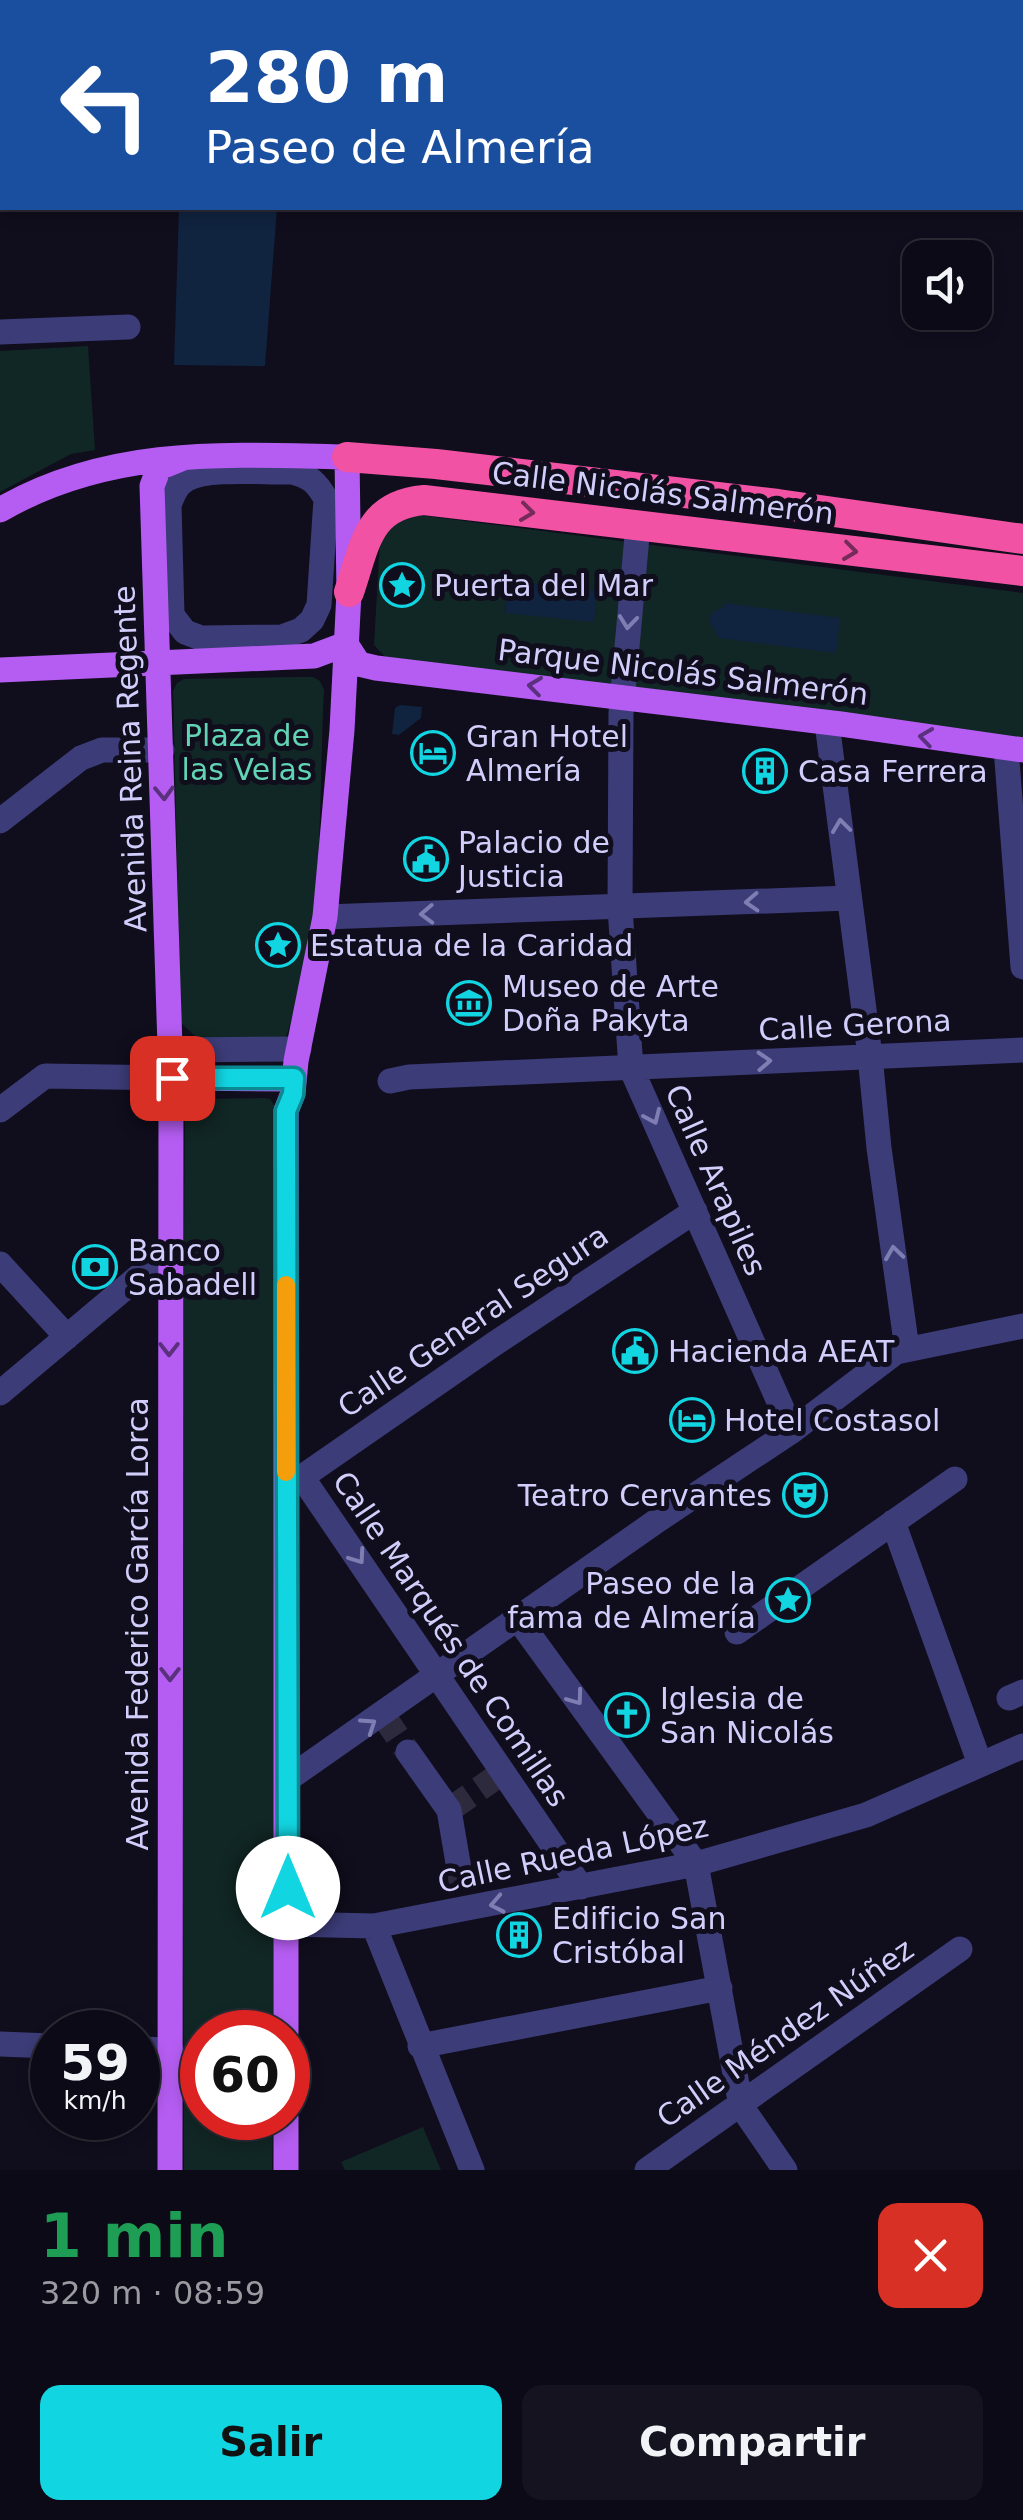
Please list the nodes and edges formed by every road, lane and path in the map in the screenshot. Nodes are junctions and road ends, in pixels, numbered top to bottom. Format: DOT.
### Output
graph roads {
  1 [pos="128,327"];
  2 [pos="0,332"];
  3 [pos="347,457"];
  4 [pos="186,458"];
  5 [pos="0,510"];
  6 [pos="638,525"];
  7 [pos="1023,539"];
  8 [pos="1023,571"];
  9 [pos="349,592"];
  10 [pos="319,606"];
  11 [pos="346,644"];
  12 [pos="158,661"];
  13 [pos="0,670"];
  14 [pos="621,697"];
  15 [pos="827,723"];
  16 [pos="1015,749"];
  17 [pos="162,750"];
  18 [pos="0,822"];
  19 [pos="849,898"];
  20 [pos="620,908"];
  21 [pos="325,917"];
  22 [pos="1023,967"];
  23 [pos="171,1046"];
  24 [pos="299,1049"];
  25 [pos="1023,1050"];
  26 [pos="870,1056"];
  27 [pos="632,1068"];
  28 [pos="172,1078"];
  29 [pos="294,1078"];
  30 [pos="390,1081"];
  31 [pos="0,1110"];
  32 [pos="695,1211"];
  33 [pos="169,1251"];
  34 [pos="0,1264"];
  35 [pos="1023,1326"];
  36 [pos="66,1337"];
  37 [pos="908,1350"];
  38 [pos="0,1394"];
  39 [pos="792,1431"];
  40 [pos="294,1477"];
  41 [pos="955,1479"];
  42 [pos="892,1522"];
  43 [pos="518,1619"];
  44 [pos="736,1632"];
  45 [pos="439,1675"];
  46 [pos="408,1752"];
  47 [pos="1020,1756"];
  48 [pos="980,1764"];
  49 [pos="288,1780"];
  50 [pos="458,1862"];
  51 [pos="696,1864"];
  52 [pos="582,1887"];
  53 [pos="288,1924"];
  54 [pos="374,1926"];
  55 [pos="960,1948"];
  56 [pos="720,1988"];
  57 [pos="286,2010"];
  58 [pos="0,2044"];
  59 [pos="30,2045"];
  60 [pos="420,2046"];
  61 [pos="160,2050"];
  62 [pos="171,2050"];
  63 [pos="741,2106"];
  64 [pos="286,2140"];
  65 [pos="170,2170"];
  66 [pos="286,2170"];
  67 [pos="472,2170"];
  68 [pos="647,2170"];
  69 [pos="785,2170"];
  1 -- 2 [label="street"];
  3 -- 4 [label="main road"];
  3 -- 7 [label="highway, Calle Nicolás Salmerón"];
  3 -- 9 [label="main road"];
  4 -- 5 [label="main road"];
  4 -- 12 [label="main road, Avenida Reina Regente"];
  6 -- 8 [label="highway, Calle Nicolás Salmerón, one-way"];
  9 -- 6 [label="highway, Calle Nicolás Salmerón, one-way"];
  6 -- 14 [label="street, Calle Arapiles, one-way"];
  9 -- 11 [label="main road"];
  10 -- 10 [label="street"];
  11 -- 12 [label="main road"];
  14 -- 11 [label="main road, Parque Nicolás Salmerón, one-way"];
  11 -- 21 [label="main road"];
  12 -- 13 [label="main road"];
  12 -- 17 [label="main road, Avenida Reina Regente"];
  14 -- 15 [label="main road, Parque Nicolás Salmerón"];
  14 -- 20 [label="street, Calle Arapiles"];
  16 -- 15 [label="main road, Parque Nicolás Salmerón, one-way"];
  19 -- 15 [label="street, one-way"];
  16 -- 22 [label="street"];
  17 -- 18 [label="street"];
  17 -- 23 [label="main road, Avenida Reina Regente, one-way"];
  19 -- 20 [label="street, one-way"];
  19 -- 26 [label="street"];
  20 -- 21 [label="street, one-way"];
  20 -- 27 [label="street, Calle Arapiles"];
  21 -- 24 [label="main road"];
  23 -- 24 [label="street"];
  23 -- 28 [label="main road, Avenida Reina Regente"];
  24 -- 29 [label="main road"];
  25 -- 26 [label="street, Calle Gerona"];
  27 -- 26 [label="street, Calle Gerona, one-way"];
  37 -- 26 [label="street, one-way"];
  27 -- 30 [label="street, Calle Gerona"];
  27 -- 32 [label="street, Calle Arapiles, one-way"];
  28 -- 29 [label="main road"];
  28 -- 31 [label="street"];
  28 -- 33 [label="main road, Avenida Federico García Lorca"];
  29 -- 40 [label="main road"];
  32 -- 39 [label="street, Calle Arapiles"];
  32 -- 40 [label="street, Calle General Segura"];
  33 -- 36 [label="street"];
  33 -- 62 [label="main road, Avenida Federico García Lorca, one-way"];
  34 -- 36 [label="street"];
  35 -- 37 [label="street"];
  36 -- 38 [label="street"];
  37 -- 39 [label="street"];
  39 -- 43 [label="street"];
  40 -- 45 [label="street, Calle Marqués de Comillas, one-way"];
  40 -- 49 [label="main road"];
  41 -- 42 [label="street"];
  42 -- 44 [label="street"];
  42 -- 48 [label="street"];
  43 -- 45 [label="street"];
  43 -- 51 [label="street, one-way"];
  49 -- 45 [label="street, one-way"];
  45 -- 52 [label="street, Calle Marqués de Comillas"];
  46 -- 50 [label="street"];
  47 -- 48 [label="street, Calle Rueda López"];
  48 -- 51 [label="street, Calle Rueda López"];
  49 -- 53 [label="main road"];
  51 -- 52 [label="street, Calle Rueda López"];
  51 -- 56 [label="street"];
  52 -- 54 [label="street, Calle Rueda López, one-way"];
  53 -- 54 [label="street, Calle Rueda López"];
  53 -- 57 [label="main road"];
  54 -- 60 [label="street"];
  55 -- 63 [label="street, Calle Méndez Núñez"];
  56 -- 60 [label="street"];
  56 -- 63 [label="street"];
  58 -- 59 [label="street"];
  60 -- 67 [label="street"];
  61 -- 62 [label="street"];
  62 -- 65 [label="main road, Avenida Federico García Lorca"];
  63 -- 68 [label="street, Calle Méndez Núñez"];
  63 -- 69 [label="street"];
  64 -- 66 [label="main road"];
}
